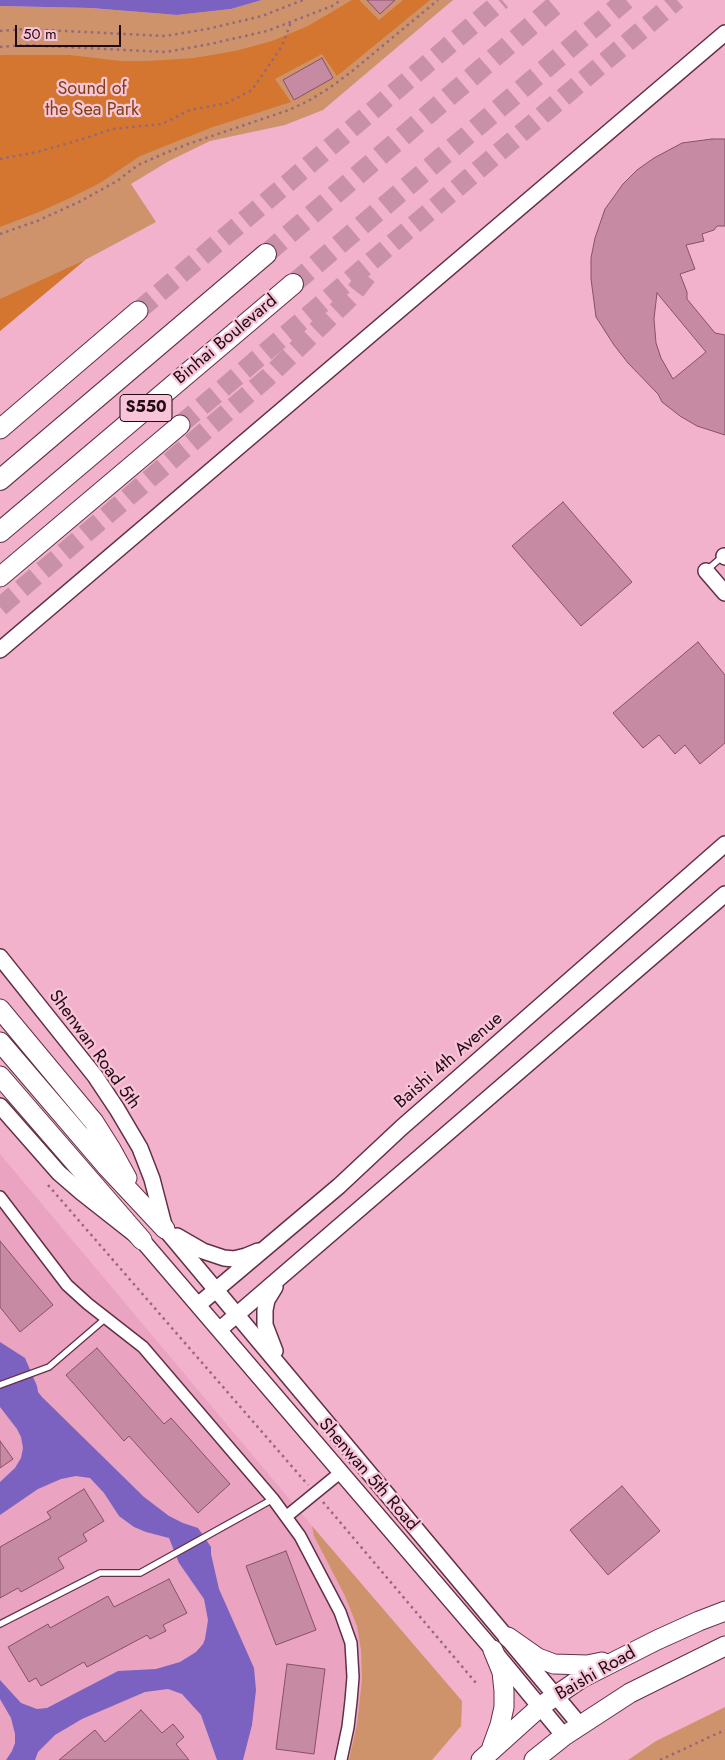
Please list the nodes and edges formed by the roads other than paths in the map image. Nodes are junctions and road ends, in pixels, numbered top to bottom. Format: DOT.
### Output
graph roads {
  1 [pos="725,33"];
  2 [pos="266,254"];
  3 [pos="293,284"];
  4 [pos="138,311"];
  5 [pos="51,385"];
  6 [pos="0,416"];
  7 [pos="180,425"];
  8 [pos="0,429"];
  9 [pos="0,480"];
  10 [pos="0,532"];
  11 [pos="725,556"];
  12 [pos="706,571"];
  13 [pos="0,577"];
  14 [pos="725,593"];
  15 [pos="0,650"];
  16 [pos="725,844"];
  17 [pos="725,894"];
  18 [pos="0,957"];
  19 [pos="0,1009"];
  20 [pos="0,1042"];
  21 [pos="0,1076"];
  22 [pos="0,1106"];
  23 [pos="0,1197"];
  24 [pos="140,1202"];
  25 [pos="166,1228"];
  26 [pos="142,1240"];
  27 [pos="268,1246"];
  28 [pos="286,1273"];
  29 [pos="217,1290"];
  30 [pos="198,1305"];
  31 [pos="238,1314"];
  32 [pos="106,1318"];
  33 [pos="219,1330"];
  34 [pos="285,1371"];
  35 [pos="0,1385"];
  36 [pos="341,1472"];
  37 [pos="273,1499"];
  38 [pos="287,1516"];
  39 [pos="725,1611"];
  40 [pos="0,1624"];
  41 [pos="508,1638"];
  42 [pos="725,1646"];
  43 [pos="492,1650"];
  44 [pos="618,1659"];
  45 [pos="556,1695"];
  46 [pos="540,1706"];
  47 [pos="580,1725"];
  48 [pos="564,1736"];
  49 [pos="486,1755"];
  50 [pos="341,1760"];
  51 [pos="534,1760"];
  1 -- 15 [label="street"];
  2 -- 9 [label="highway, S550"];
  3 -- 10 [label="highway, Binhai Boulevard / S550"];
  4 -- 5 [label="main road"];
  5 -- 6 [label="main road"];
  5 -- 8 [label="main road"];
  7 -- 13 [label="main road"];
  11 -- 12 [label="lane"];
  12 -- 14 [label="street"];
  16 -- 27 [label="street, Baishi 4th Avenue"];
  17 -- 28 [label="street"];
  18 -- 25 [label="street, Shenwan Road 5th"];
  19 -- 24 [label="main road"];
  20 -- 24 [label="main road"];
  21 -- 26 [label="main road"];
  22 -- 26 [label="street"];
  23 -- 32 [label="street"];
  24 -- 25 [label="main road"];
  25 -- 27 [label="street"];
  25 -- 29 [label="street, Shenwan 5th Road"];
  26 -- 30 [label="street, Shenwan 5th Road"];
  27 -- 29 [label="street, Baishi 4th Avenue"];
  28 -- 31 [label="street"];
  28 -- 34 [label="street"];
  29 -- 30 [label="street, Baishi 4th Avenue"];
  29 -- 31 [label="street, Shenwan 5th Road"];
  30 -- 33 [label="street, Shenwan 5th Road"];
  31 -- 33 [label="street"];
  31 -- 34 [label="street, Shenwan 5th Road"];
  32 -- 35 [label="lane"];
  32 -- 37 [label="street"];
  33 -- 36 [label="street, Shenwan 5th Road"];
  34 -- 41 [label="street, Shenwan 5th Road"];
  36 -- 38 [label="street"];
  36 -- 43 [label="street, Shenwan 5th Road"];
  37 -- 38 [label="street"];
  37 -- 40 [label="lane"];
  38 -- 50 [label="street"];
  39 -- 44 [label="main road, Baishi Road"];
  41 -- 44 [label="main road"];
  41 -- 45 [label="street, Shenwan 5th Road"];
  42 -- 47 [label="main road, Baishi Road"];
  43 -- 46 [label="street, Shenwan 5th Road"];
  43 -- 49 [label="main road"];
  44 -- 45 [label="main road, Baishi Road"];
  45 -- 46 [label="main road, Baishi Road"];
  45 -- 47 [label="street, Shenwan 5th Road"];
  46 -- 48 [label="street, Shenwan 5th Road"];
  46 -- 49 [label="main road, Baishi Road"];
  47 -- 48 [label="main road, Baishi Road"];
  48 -- 51 [label="main road, Baishi Road"];
}
